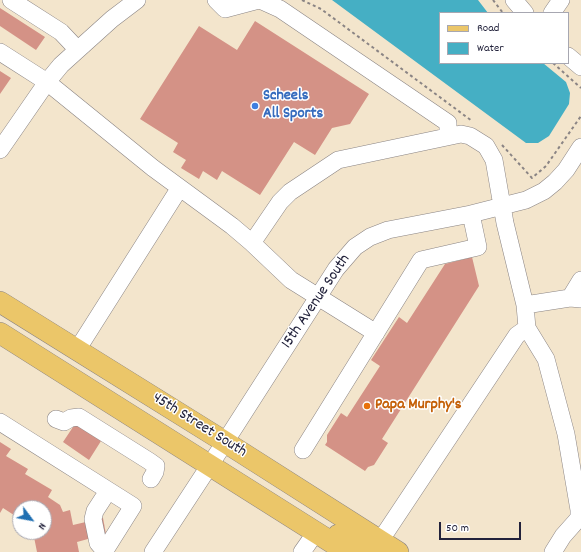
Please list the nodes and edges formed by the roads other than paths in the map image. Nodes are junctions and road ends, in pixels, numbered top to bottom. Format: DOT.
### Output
graph roads {
  1 [pos="11,0"];
  2 [pos="137,0"];
  3 [pos="216,0"];
  4 [pos="259,0"];
  5 [pos="514,0"];
  6 [pos="561,0"];
  7 [pos="524,12"];
  8 [pos="553,12"];
  9 [pos="77,50"];
  10 [pos="0,52"];
  11 [pos="569,57"];
  12 [pos="581,67"];
  13 [pos="47,82"];
  14 [pos="448,136"];
  15 [pos="581,147"];
  16 [pos="0,150"];
  17 [pos="180,189"];
  18 [pos="502,207"];
  19 [pos="471,214"];
  20 [pos="252,243"];
  21 [pos="581,280"];
  22 [pos="317,297"];
  23 [pos="576,299"];
  24 [pos="0,302"];
  25 [pos="525,305"];
  26 [pos="0,312"];
  27 [pos="37,325"];
  28 [pos="527,328"];
  29 [pos="0,333"];
  30 [pos="376,333"];
  31 [pos="77,350"];
  32 [pos="56,419"];
  33 [pos="0,422"];
  34 [pos="225,442"];
  35 [pos="303,450"];
  36 [pos="210,465"];
  37 [pos="151,479"];
  38 [pos="108,491"];
  39 [pos="580,521"];
  40 [pos="307,526"];
  41 [pos="380,541"];
  42 [pos="104,552"];
  43 [pos="152,552"];
  44 [pos="302,552"];
  45 [pos="347,552"];
  46 [pos="398,552"];
  47 [pos="553,552"];
  1 -- 9 [label="street"];
  2 -- 9 [label="street"];
  3 -- 4 [label="street"];
  4 -- 14 [label="street"];
  5 -- 7 [label="street"];
  6 -- 8 [label="street"];
  9 -- 13 [label="street"];
  10 -- 13 [label="street"];
  11 -- 12 [label="street"];
  13 -- 16 [label="street"];
  13 -- 17 [label="street"];
  14 -- 18 [label="street"];
  14 -- 20 [label="street"];
  15 -- 18 [label="street, 15th Avenue South"];
  17 -- 20 [label="street"];
  17 -- 31 [label="street"];
  18 -- 19 [label="street, 15th Avenue South"];
  18 -- 25 [label="street"];
  19 -- 22 [label="street, 15th Avenue South"];
  19 -- 30 [label="street"];
  20 -- 22 [label="street"];
  21 -- 23 [label="street"];
  22 -- 30 [label="street"];
  22 -- 34 [label="street, 15th Avenue South"];
  23 -- 25 [label="street"];
  24 -- 27 [label="main road, 45th Street South"];
  25 -- 28 [label="street"];
  26 -- 27 [label="main road"];
  27 -- 31 [label="main road, 45th Street South"];
  28 -- 39 [label="street"];
  28 -- 41 [label="street"];
  29 -- 36 [label="main road, 45th Street South"];
  30 -- 35 [label="street"];
  31 -- 34 [label="main road, 45th Street South"];
  32 -- 37 [label="street"];
  33 -- 38 [label="street"];
  34 -- 36 [label="street, 15th Avenue South"];
  34 -- 41 [label="main road, 45th Street South"];
  36 -- 40 [label="main road, 45th Street South"];
  36 -- 43 [label="street, 15th Avenue South"];
  38 -- 42 [label="street"];
  38 -- 42 [label="street"];
  39 -- 47 [label="street"];
  40 -- 41 [label="main road"];
  40 -- 44 [label="street"];
  40 -- 45 [label="main road, 45th Street South"];
  41 -- 46 [label="main road, 45th Street South"];
}
